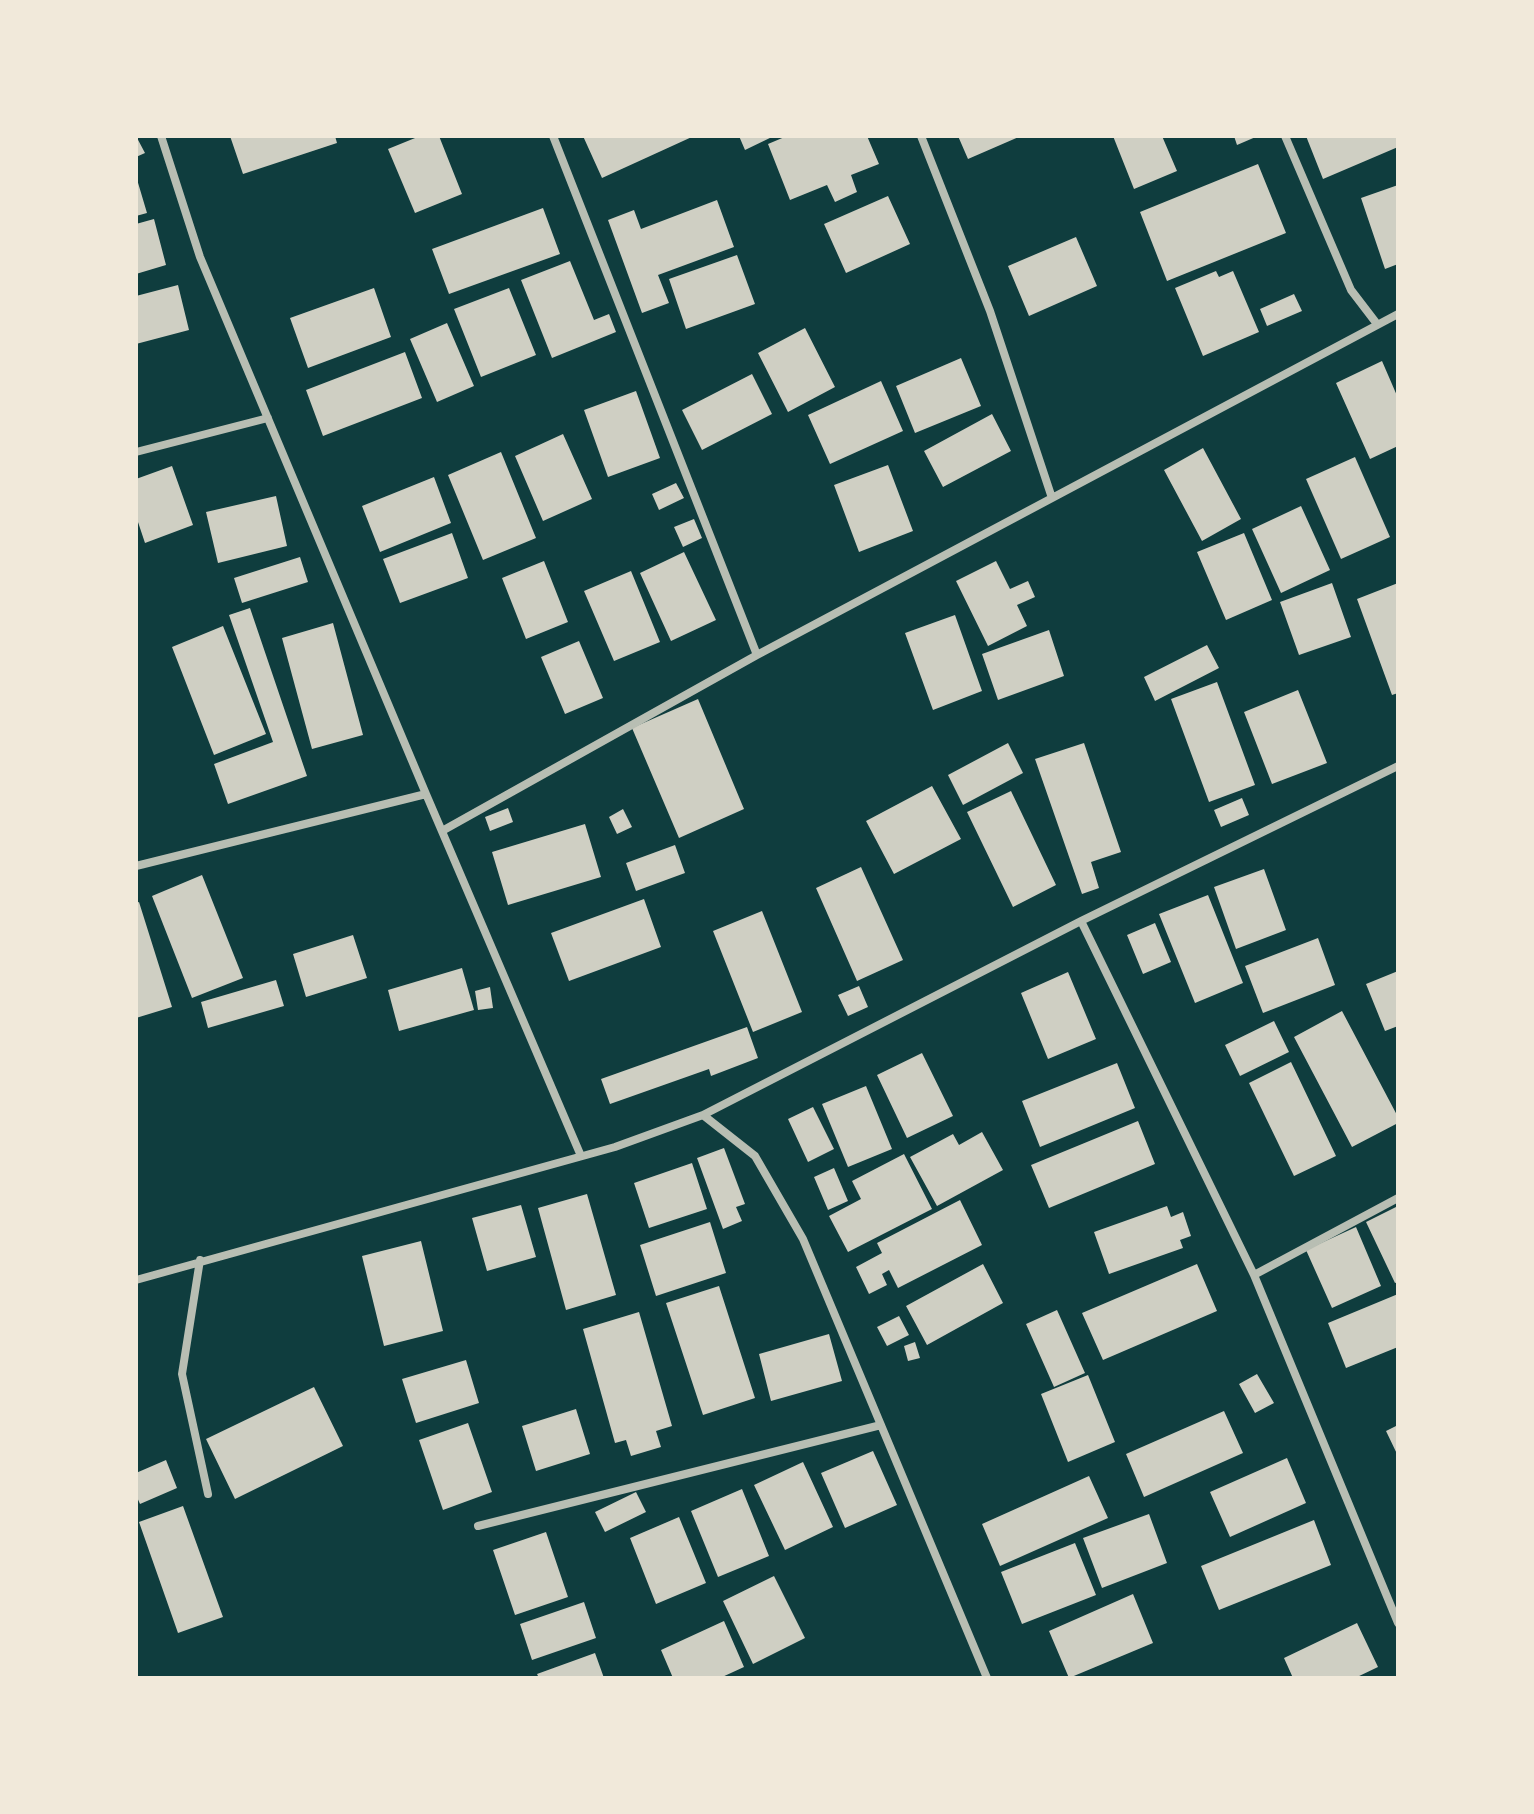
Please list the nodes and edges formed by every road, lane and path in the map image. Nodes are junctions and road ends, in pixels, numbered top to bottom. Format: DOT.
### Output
graph roads {
  1 [pos="161,136"];
  2 [pos="553,136"];
  3 [pos="921,136"];
  4 [pos="1285,136"];
  5 [pos="1398,314"];
  6 [pos="1377,324"];
  7 [pos="268,418"];
  8 [pos="136,452"];
  9 [pos="1052,498"];
  10 [pos="757,655"];
  11 [pos="1398,766"];
  12 [pos="426,794"];
  13 [pos="442,831"];
  14 [pos="136,866"];
  15 [pos="1081,921"];
  16 [pos="703,1115"];
  17 [pos="581,1156"];
  18 [pos="1398,1198"];
  19 [pos="200,1260"];
  20 [pos="1254,1275"];
  21 [pos="136,1280"];
  22 [pos="881,1425"];
  23 [pos="208,1494"];
  24 [pos="478,1526"];
  25 [pos="1398,1623"];
  26 [pos="987,1678"];
  1 -- 7 [label="street"];
  2 -- 10 [label="street"];
  3 -- 9 [label="street"];
  4 -- 6 [label="street"];
  5 -- 6 [label="street"];
  6 -- 9 [label="street"];
  7 -- 8 [label="street"];
  7 -- 12 [label="street"];
  9 -- 10 [label="street"];
  10 -- 13 [label="street"];
  11 -- 15 [label="street"];
  12 -- 13 [label="street"];
  12 -- 14 [label="street"];
  13 -- 17 [label="street"];
  15 -- 16 [label="street"];
  15 -- 20 [label="street"];
  16 -- 17 [label="street"];
  16 -- 22 [label="street"];
  17 -- 19 [label="street"];
  18 -- 20 [label="street"];
  19 -- 21 [label="street"];
  19 -- 23 [label="street"];
  20 -- 25 [label="street"];
  22 -- 24 [label="street"];
  22 -- 26 [label="street"];
}
